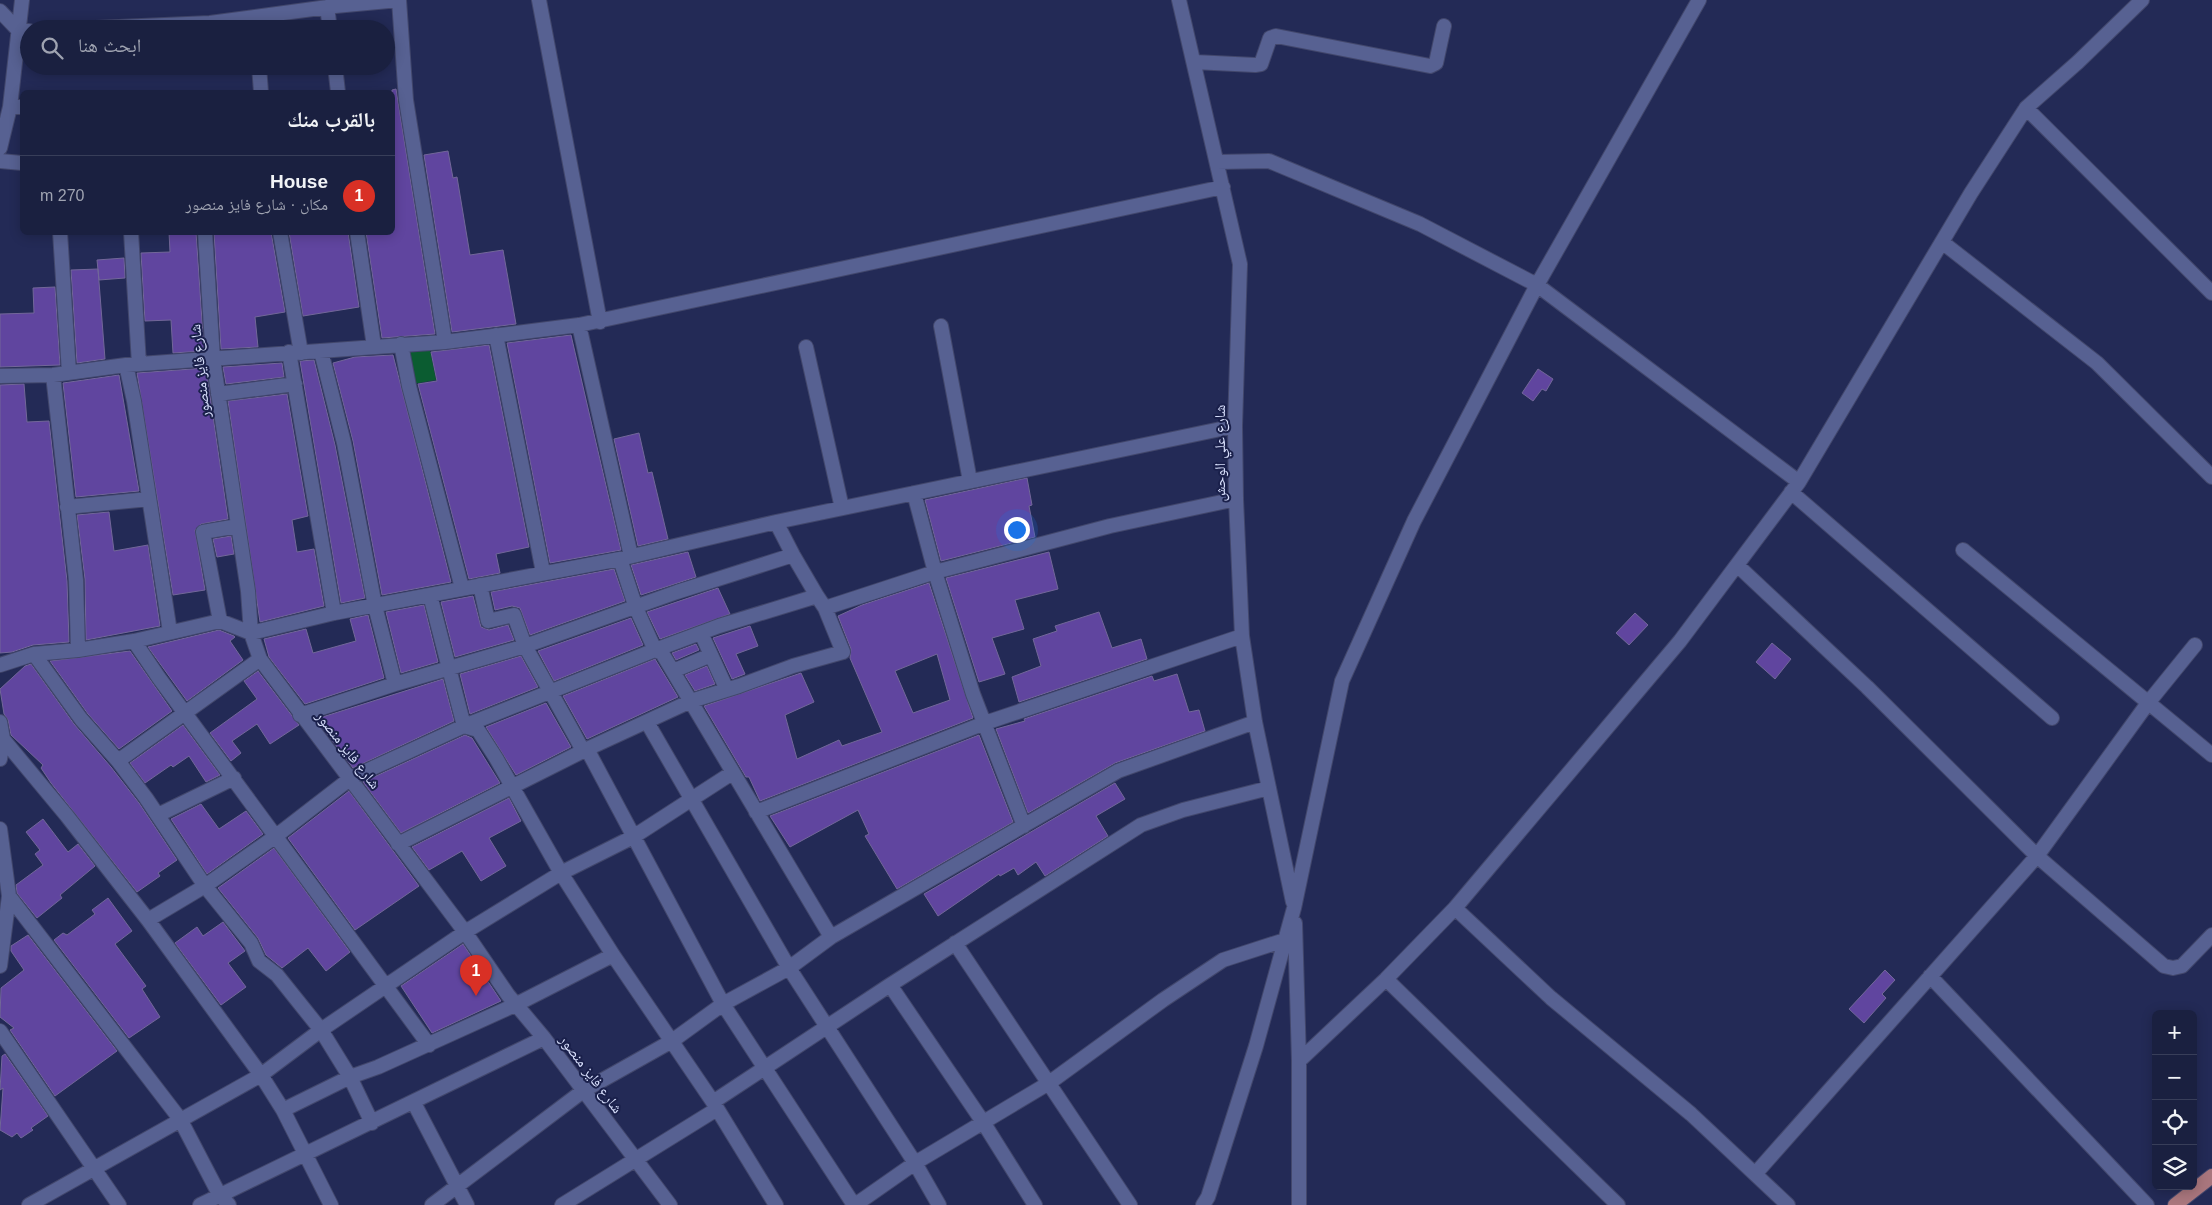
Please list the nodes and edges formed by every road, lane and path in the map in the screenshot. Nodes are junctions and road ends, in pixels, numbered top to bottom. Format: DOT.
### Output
graph roads {
  1 [pos="22,0"];
  2 [pos="399,0"];
  3 [pos="539,0"];
  4 [pos="1179,0"];
  5 [pos="1699,0"];
  6 [pos="2142,0"];
  7 [pos="332,4"];
  8 [pos="0,11"];
  9 [pos="23,20"];
  10 [pos="268,20"];
  11 [pos="331,20"];
  12 [pos="1444,26"];
  13 [pos="20,28"];
  14 [pos="20,50"];
  15 [pos="1194,62"];
  16 [pos="260,75"];
  17 [pos="336,75"];
  18 [pos="0,76"];
  19 [pos="12,88"];
  20 [pos="261,90"];
  21 [pos="338,90"];
  22 [pos="16,107"];
  23 [pos="2026,108"];
  24 [pos="0,148"];
  25 [pos="0,161"];
  26 [pos="1217,162"];
  27 [pos="20,163"];
  28 [pos="1223,187"];
  29 [pos="60,235"];
  30 [pos="131,235"];
  31 [pos="205,235"];
  32 [pos="280,235"];
  33 [pos="357,235"];
  34 [pos="1942,242"];
  35 [pos="1537,285"];
  36 [pos="2212,293"];
  37 [pos="600,322"];
  38 [pos="579,325"];
  39 [pos="941,326"];
  40 [pos="496,335"];
  41 [pos="445,342"];
  42 [pos="401,344"];
  43 [pos="374,346"];
  44 [pos="806,347"];
  45 [pos="321,351"];
  46 [pos="295,352"];
  47 [pos="214,359"];
  48 [pos="132,365"];
  49 [pos="69,373"];
  50 [pos="53,375"];
  51 [pos="0,376"];
  52 [pos="295,384"];
  53 [pos="218,394"];
  54 [pos="1235,426"];
  55 [pos="2212,477"];
  56 [pos="970,481"];
  57 [pos="1795,487"];
  58 [pos="914,493"];
  59 [pos="149,499"];
  60 [pos="1236,499"];
  61 [pos="67,507"];
  62 [pos="842,508"];
  63 [pos="776,522"];
  64 [pos="238,526"];
  65 [pos="1962,550"];
  66 [pos="793,555"];
  67 [pos="625,557"];
  68 [pos="1737,565"];
  69 [pos="543,572"];
  70 [pos="935,572"];
  71 [pos="480,586"];
  72 [pos="462,588"];
  73 [pos="430,595"];
  74 [pos="817,596"];
  75 [pos="375,606"];
  76 [pos="636,608"];
  77 [pos="825,608"];
  78 [pos="334,613"];
  79 [pos="220,621"];
  80 [pos="170,632"];
  81 [pos="252,632"];
  82 [pos="701,633"];
  83 [pos="1242,636"];
  84 [pos="134,641"];
  85 [pos="2195,645"];
  86 [pos="525,646"];
  87 [pos="78,650"];
  88 [pos="654,650"];
  89 [pos="34,654"];
  90 [pos="711,655"];
  91 [pos="260,659"];
  92 [pos="0,665"];
  93 [pos="448,669"];
  94 [pos="672,670"];
  95 [pos="395,684"];
  96 [pos="727,690"];
  97 [pos="551,692"];
  98 [pos="691,701"];
  99 [pos="2148,703"];
  100 [pos="187,713"];
  101 [pos="300,715"];
  102 [pos="2052,718"];
  103 [pos="0,722"];
  104 [pos="646,722"];
  105 [pos="1255,722"];
  106 [pos="985,723"];
  107 [pos="464,726"];
  108 [pos="3,739"];
  109 [pos="587,749"];
  110 [pos="2212,755"];
  111 [pos="0,759"];
  112 [pos="118,761"];
  113 [pos="732,773"];
  114 [pos="234,778"];
  115 [pos="350,778"];
  116 [pos="512,788"];
  117 [pos="1269,788"];
  118 [pos="690,799"];
  119 [pos="756,812"];
  120 [pos="158,815"];
  121 [pos="1024,826"];
  122 [pos="0,829"];
  123 [pos="276,836"];
  124 [pos="633,837"];
  125 [pos="398,844"];
  126 [pos="2037,856"];
  127 [pos="562,873"];
  128 [pos="205,886"];
  129 [pos="9,896"];
  130 [pos="1294,908"];
  131 [pos="1455,908"];
  132 [pos="148,920"];
  133 [pos="465,932"];
  134 [pos="2212,935"];
  135 [pos="831,937"];
  136 [pos="1285,940"];
  137 [pos="955,943"];
  138 [pos="613,955"];
  139 [pos="0,966"];
  140 [pos="789,968"];
  141 [pos="1930,976"];
  142 [pos="1386,979"];
  143 [pos="890,984"];
  144 [pos="386,986"];
  145 [pos="515,1004"];
  146 [pos="723,1004"];
  147 [pos="828,1027"];
  148 [pos="320,1030"];
  149 [pos="0,1031"];
  150 [pos="544,1038"];
  151 [pos="672,1041"];
  152 [pos="429,1045"];
  153 [pos="1299,1062"];
  154 [pos="764,1067"];
  155 [pos="261,1075"];
  156 [pos="350,1077"];
  157 [pos="1049,1082"];
  158 [pos="583,1091"];
  159 [pos="414,1102"];
  160 [pos="715,1106"];
  161 [pos="282,1110"];
  162 [pos="180,1119"];
  163 [pos="372,1122"];
  164 [pos="983,1122"];
  165 [pos="304,1154"];
  166 [pos="636,1160"];
  167 [pos="915,1163"];
  168 [pos="93,1168"];
  169 [pos="1756,1173"];
  170 [pos="2212,1176"];
  171 [pos="459,1187"];
  172 [pos="219,1194"];
  173 [pos="29,1205"];
  174 [pos="119,1205"];
  175 [pos="200,1205"];
  176 [pos="229,1205"];
  177 [pos="331,1205"];
  178 [pos="432,1205"];
  179 [pos="468,1205"];
  180 [pos="562,1205"];
  181 [pos="670,1205"];
  182 [pos="776,1205"];
  183 [pos="855,1205"];
  184 [pos="939,1205"];
  185 [pos="1035,1205"];
  186 [pos="1130,1205"];
  187 [pos="1202,1205"];
  188 [pos="1299,1205"];
  189 [pos="1618,1205"];
  190 [pos="1788,1205"];
  191 [pos="2147,1205"];
  192 [pos="2175,1205"];
  1 -- 9 [label="street"];
  2 -- 7 [label="street"];
  2 -- 41 [label="street"];
  3 -- 37 [label="street"];
  4 -- 15 [label="street, شارع علي الوحش"];
  5 -- 35 [label="street"];
  6 -- 23 [label="street"];
  7 -- 10 [label="street"];
  7 -- 11 [label="street"];
  8 -- 13 [label="street"];
  12 -- 15 [label="street"];
  14 -- 19 [label="street"];
  15 -- 26 [label="street, شارع علي الوحش"];
  16 -- 20 [label="street"];
  17 -- 21 [label="street"];
  18 -- 19 [label="street"];
  19 -- 22 [label="street"];
  22 -- 24 [label="street"];
  23 -- 34 [label="street"];
  23 -- 36 [label="street"];
  25 -- 27 [label="street"];
  26 -- 28 [label="street, شارع علي الوحش"];
  26 -- 35 [label="street"];
  28 -- 37 [label="street"];
  28 -- 54 [label="street, شارع علي الوحش"];
  29 -- 49 [label="street"];
  30 -- 48 [label="street"];
  31 -- 47 [label="street, شارع فايز منصور"];
  32 -- 46 [label="street"];
  33 -- 43 [label="street"];
  34 -- 55 [label="street"];
  34 -- 57 [label="street"];
  35 -- 57 [label="street"];
  35 -- 130 [label="street"];
  37 -- 38 [label="street"];
  38 -- 40 [label="street"];
  38 -- 67 [label="street"];
  39 -- 56 [label="street"];
  40 -- 41 [label="street"];
  40 -- 69 [label="street"];
  41 -- 42 [label="street"];
  42 -- 43 [label="street"];
  42 -- 72 [label="street"];
  43 -- 45 [label="street"];
  44 -- 62 [label="street"];
  45 -- 46 [label="street"];
  45 -- 75 [label="street"];
  46 -- 47 [label="street"];
  46 -- 52 [label="street"];
  47 -- 48 [label="street"];
  47 -- 53 [label="street, شارع فايز منصور"];
  48 -- 49 [label="street"];
  48 -- 59 [label="street"];
  49 -- 50 [label="street"];
  50 -- 51 [label="street"];
  50 -- 61 [label="street"];
  52 -- 53 [label="street"];
  52 -- 78 [label="street"];
  53 -- 64 [label="street, شارع فايز منصور"];
  54 -- 56 [label="street"];
  54 -- 60 [label="street, شارع علي الوحش"];
  56 -- 58 [label="street"];
  57 -- 68 [label="street"];
  57 -- 102 [label="street"];
  58 -- 62 [label="street"];
  58 -- 70 [label="street"];
  59 -- 61 [label="street"];
  59 -- 80 [label="street"];
  60 -- 70 [label="street"];
  60 -- 83 [label="street, شارع علي الوحش"];
  61 -- 87 [label="street"];
  62 -- 63 [label="street"];
  63 -- 66 [label="street"];
  63 -- 67 [label="street"];
  64 -- 79 [label="street"];
  64 -- 81 [label="street, شارع فايز منصور"];
  65 -- 99 [label="street"];
  66 -- 74 [label="street"];
  66 -- 76 [label="street"];
  67 -- 69 [label="street"];
  67 -- 76 [label="street"];
  68 -- 126 [label="street"];
  68 -- 131 [label="street"];
  69 -- 71 [label="street"];
  70 -- 77 [label="street"];
  70 -- 106 [label="street"];
  71 -- 72 [label="street"];
  71 -- 86 [label="street"];
  72 -- 73 [label="street"];
  73 -- 75 [label="street"];
  73 -- 93 [label="street"];
  74 -- 77 [label="street"];
  74 -- 82 [label="street"];
  75 -- 78 [label="street"];
  75 -- 95 [label="street"];
  76 -- 86 [label="street"];
  76 -- 88 [label="street"];
  77 -- 96 [label="street"];
  78 -- 81 [label="street"];
  79 -- 80 [label="street"];
  79 -- 81 [label="street"];
  80 -- 84 [label="street"];
  81 -- 91 [label="street, شارع فايز منصور"];
  82 -- 88 [label="street"];
  82 -- 90 [label="street"];
  83 -- 105 [label="street, شارع علي الوحش"];
  83 -- 106 [label="street"];
  84 -- 87 [label="street"];
  84 -- 100 [label="street"];
  85 -- 99 [label="street"];
  86 -- 93 [label="street"];
  86 -- 97 [label="street"];
  87 -- 89 [label="street"];
  88 -- 94 [label="street"];
  88 -- 97 [label="street"];
  89 -- 92 [label="street"];
  89 -- 112 [label="street"];
  90 -- 94 [label="street"];
  90 -- 96 [label="street"];
  91 -- 100 [label="street"];
  91 -- 101 [label="street, شارع فايز منصور"];
  93 -- 95 [label="street"];
  93 -- 107 [label="street"];
  94 -- 98 [label="street"];
  95 -- 101 [label="street"];
  96 -- 98 [label="street"];
  97 -- 107 [label="street"];
  97 -- 109 [label="street"];
  98 -- 104 [label="street"];
  98 -- 113 [label="street"];
  99 -- 110 [label="street"];
  99 -- 126 [label="street"];
  100 -- 112 [label="street"];
  100 -- 114 [label="street"];
  101 -- 115 [label="street, شارع فايز منصور"];
  103 -- 108 [label="street"];
  104 -- 109 [label="street"];
  104 -- 118 [label="street"];
  105 -- 117 [label="street, شارع علي الوحش"];
  105 -- 121 [label="street"];
  106 -- 119 [label="street"];
  106 -- 121 [label="street"];
  107 -- 115 [label="street"];
  107 -- 116 [label="street"];
  108 -- 111 [label="street"];
  108 -- 132 [label="street"];
  109 -- 116 [label="street"];
  109 -- 124 [label="street"];
  112 -- 120 [label="street"];
  113 -- 118 [label="street"];
  113 -- 119 [label="street"];
  114 -- 120 [label="street"];
  114 -- 123 [label="street"];
  115 -- 123 [label="street"];
  115 -- 125 [label="street, شارع فايز منصور"];
  116 -- 125 [label="street"];
  116 -- 127 [label="street"];
  117 -- 130 [label="street, شارع علي الوحش"];
  117 -- 137 [label="street"];
  118 -- 124 [label="street"];
  118 -- 140 [label="street"];
  119 -- 135 [label="street"];
  120 -- 128 [label="street"];
  121 -- 135 [label="street"];
  122 -- 129 [label="street"];
  123 -- 128 [label="street"];
  123 -- 144 [label="street"];
  124 -- 127 [label="street"];
  124 -- 146 [label="street"];
  125 -- 133 [label="street, شارع فايز منصور"];
  126 -- 134 [label="street"];
  126 -- 141 [label="street"];
  127 -- 133 [label="street"];
  127 -- 138 [label="street"];
  128 -- 132 [label="street"];
  128 -- 148 [label="street"];
  129 -- 139 [label="street"];
  129 -- 162 [label="street"];
  130 -- 136 [label="street"];
  130 -- 153 [label="street"];
  131 -- 142 [label="street"];
  131 -- 169 [label="street"];
  132 -- 155 [label="street"];
  133 -- 144 [label="street"];
  133 -- 145 [label="street, شارع فايز منصور"];
  135 -- 140 [label="street"];
  136 -- 157 [label="street"];
  136 -- 187 [label="street"];
  137 -- 143 [label="street"];
  137 -- 157 [label="street"];
  138 -- 145 [label="street"];
  138 -- 151 [label="street"];
  140 -- 146 [label="street"];
  140 -- 147 [label="street"];
  141 -- 169 [label="street"];
  141 -- 191 [label="street"];
  142 -- 153 [label="street"];
  142 -- 189 [label="street"];
  143 -- 147 [label="street"];
  143 -- 164 [label="street"];
  144 -- 148 [label="street"];
  144 -- 152 [label="street"];
  145 -- 150 [label="street, شارع فايز منصور"];
  145 -- 152 [label="street"];
  146 -- 151 [label="street"];
  146 -- 154 [label="street"];
  147 -- 154 [label="street"];
  147 -- 167 [label="street"];
  148 -- 155 [label="street"];
  148 -- 156 [label="street"];
  149 -- 168 [label="street"];
  150 -- 158 [label="street, شارع فايز منصور"];
  150 -- 159 [label="street"];
  151 -- 158 [label="street"];
  151 -- 160 [label="street"];
  152 -- 156 [label="street"];
  153 -- 188 [label="street"];
  154 -- 160 [label="street"];
  154 -- 183 [label="street"];
  155 -- 161 [label="street"];
  155 -- 162 [label="street"];
  156 -- 161 [label="street"];
  156 -- 163 [label="street"];
  157 -- 164 [label="street"];
  157 -- 186 [label="street"];
  158 -- 166 [label="street, شارع فايز منصور"];
  158 -- 171 [label="street"];
  159 -- 163 [label="street"];
  159 -- 171 [label="street"];
  160 -- 166 [label="street"];
  160 -- 182 [label="street"];
  161 -- 165 [label="street"];
  162 -- 168 [label="street"];
  162 -- 172 [label="street"];
  163 -- 165 [label="street"];
  164 -- 167 [label="street"];
  164 -- 185 [label="street"];
  165 -- 172 [label="street"];
  165 -- 177 [label="street"];
  166 -- 180 [label="street"];
  166 -- 181 [label="street, شارع فايز منصور"];
  167 -- 183 [label="street"];
  167 -- 184 [label="street"];
  168 -- 173 [label="street"];
  168 -- 174 [label="street"];
  169 -- 190 [label="street"];
  170 -- 192 [label="main road"];
  171 -- 178 [label="street"];
  171 -- 179 [label="street"];
  172 -- 175 [label="street"];
  172 -- 176 [label="street"];
}
